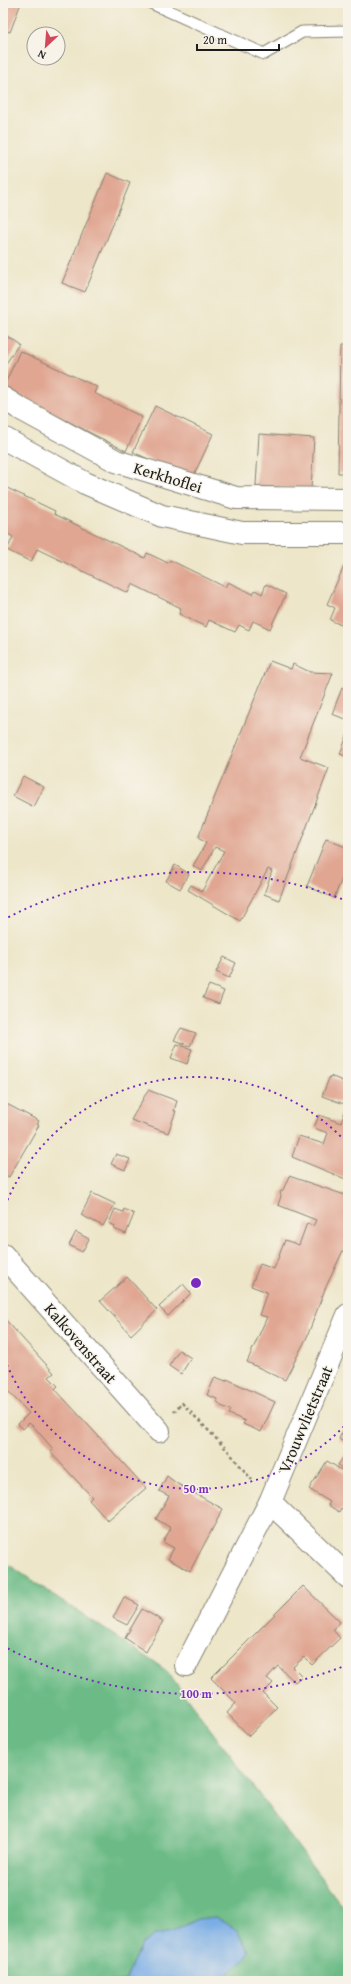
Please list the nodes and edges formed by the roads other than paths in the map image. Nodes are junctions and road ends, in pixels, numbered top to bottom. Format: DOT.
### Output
graph roads {
  1 [pos="151,3"];
  2 [pos="348,31"];
  3 [pos="3,398"];
  4 [pos="3,438"];
  5 [pos="348,499"];
  6 [pos="348,533"];
  7 [pos="3,1254"];
  8 [pos="348,1315"];
  9 [pos="159,1431"];
  10 [pos="270,1502"];
  11 [pos="348,1577"];
  12 [pos="186,1665"];
  1 -- 2 [label="lane"];
  3 -- 5 [label="street, Kerkhoflei"];
  4 -- 6 [label="street"];
  7 -- 9 [label="street, Kalkovenstraat"];
  8 -- 10 [label="street, Vrouwvlietstraat"];
  10 -- 11 [label="street"];
  10 -- 12 [label="street, Vrouwvlietstraat"];
}
